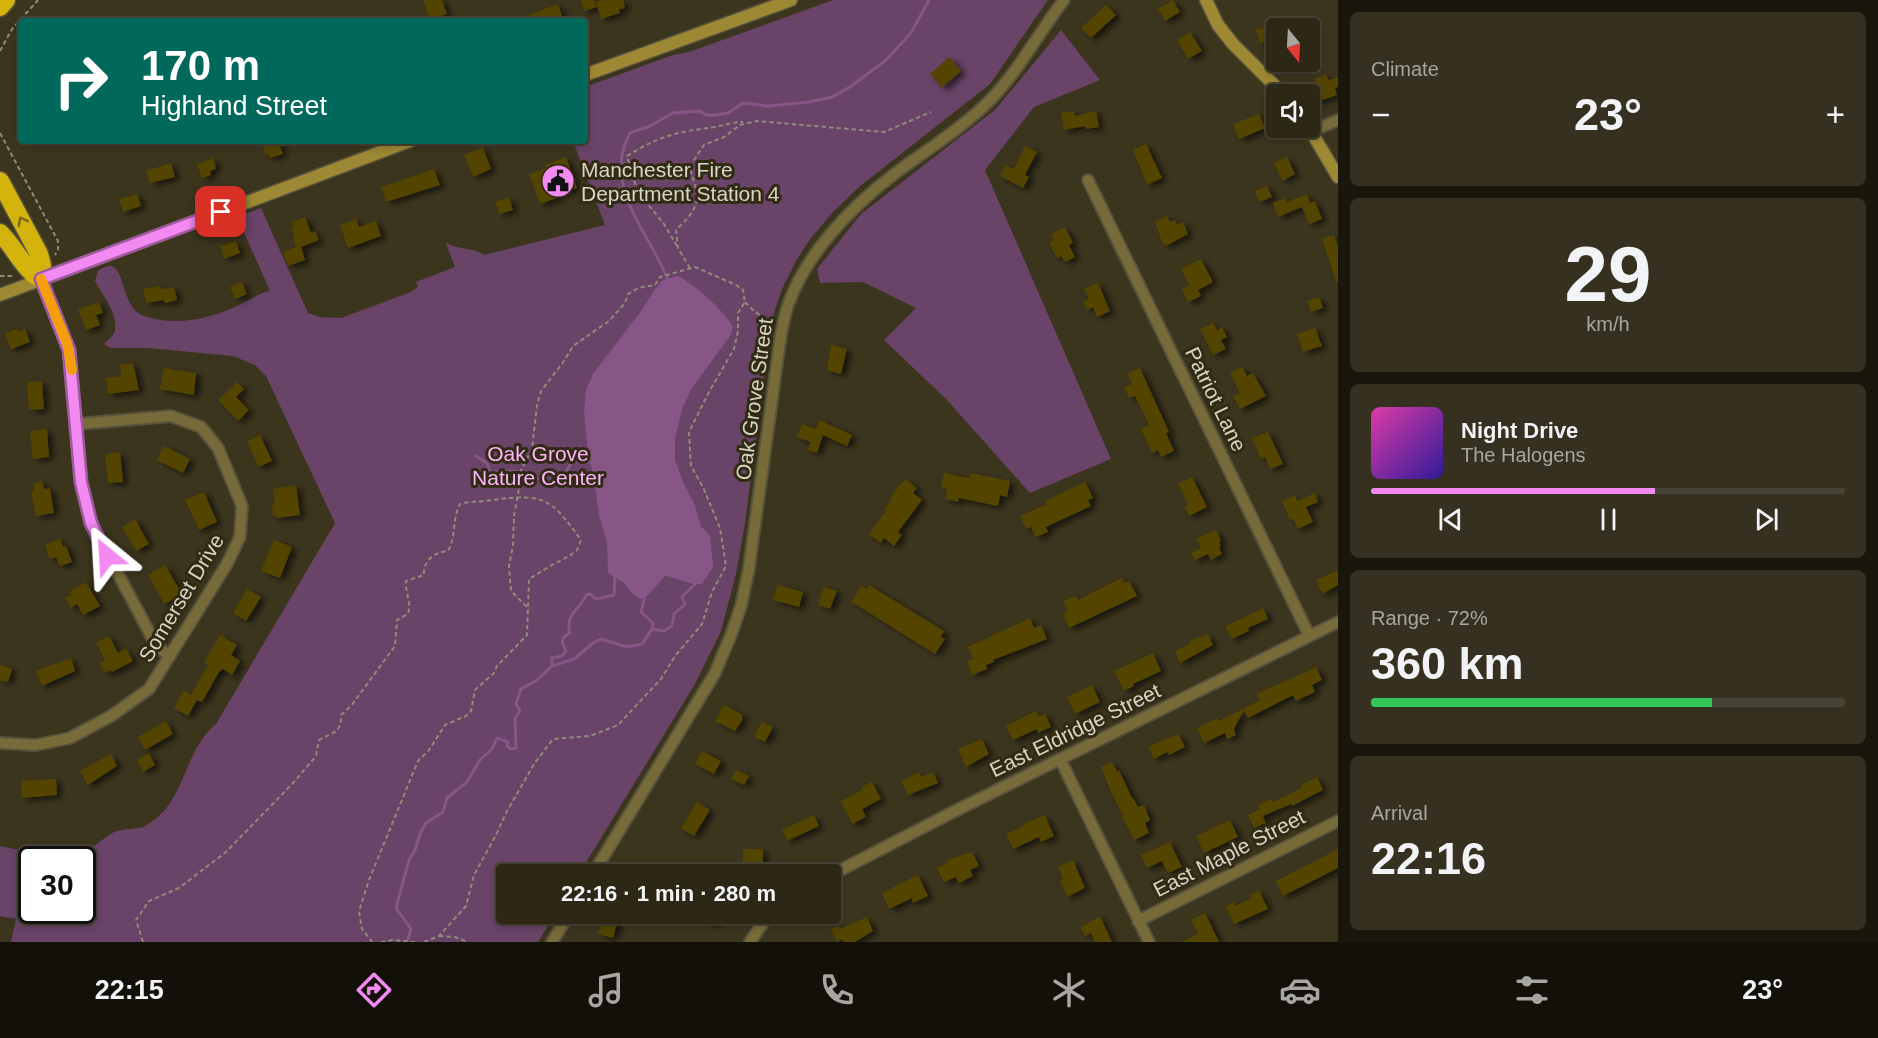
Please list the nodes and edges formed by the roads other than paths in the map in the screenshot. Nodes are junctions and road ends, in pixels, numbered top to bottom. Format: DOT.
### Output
graph roads {
  1 [pos="6,0"];
  2 [pos="791,0"];
  3 [pos="1064,0"];
  4 [pos="1206,0"];
  5 [pos="0,7"];
  6 [pos="588,74"];
  7 [pos="1273,84"];
  8 [pos="1338,120"];
  9 [pos="1320,126"];
  10 [pos="1316,138"];
  11 [pos="402,144"];
  12 [pos="1338,177"];
  13 [pos="1088,180"];
  14 [pos="0,181"];
  15 [pos="0,233"];
  16 [pos="41,279"];
  17 [pos="0,295"];
  18 [pos="76,424"];
  19 [pos="1338,622"];
  20 [pos="1309,635"];
  21 [pos="170,656"];
  22 [pos="0,743"];
  23 [pos="1060,759"];
  24 [pos="1338,821"];
  25 [pos="599,864"];
  26 [pos="841,870"];
  27 [pos="1138,921"];
  28 [pos="563,924"];
  29 [pos="762,924"];
  30 [pos="552,942"];
  31 [pos="750,942"];
  32 [pos="1149,942"];
  1 -- 5 [label="highway"];
  2 -- 6 [label="main road"];
  3 -- 25 [label="street, Oak Grove Street"];
  4 -- 7 [label="main road"];
  8 -- 9 [label="street"];
  10 -- 12 [label="main road"];
  11 -- 16 [label="main road"];
  13 -- 20 [label="street, Patriot Lane"];
  16 -- 14 [label="highway, one-way"];
  15 -- 16 [label="highway"];
  16 -- 17 [label="main road"];
  16 -- 18 [label="street"];
  18 -- 21 [label="street"];
  18 -- 21 [label="street, Somerset Drive"];
  19 -- 20 [label="street, East Eldridge Street"];
  20 -- 23 [label="street, East Eldridge Street"];
  21 -- 22 [label="street, Somerset Drive"];
  23 -- 26 [label="street, East Eldridge Street"];
  23 -- 27 [label="street"];
  24 -- 27 [label="street, East Maple Street"];
  27 -- 32 [label="street"];
  28 -- 30 [label="street"];
  29 -- 31 [label="street"];
}
